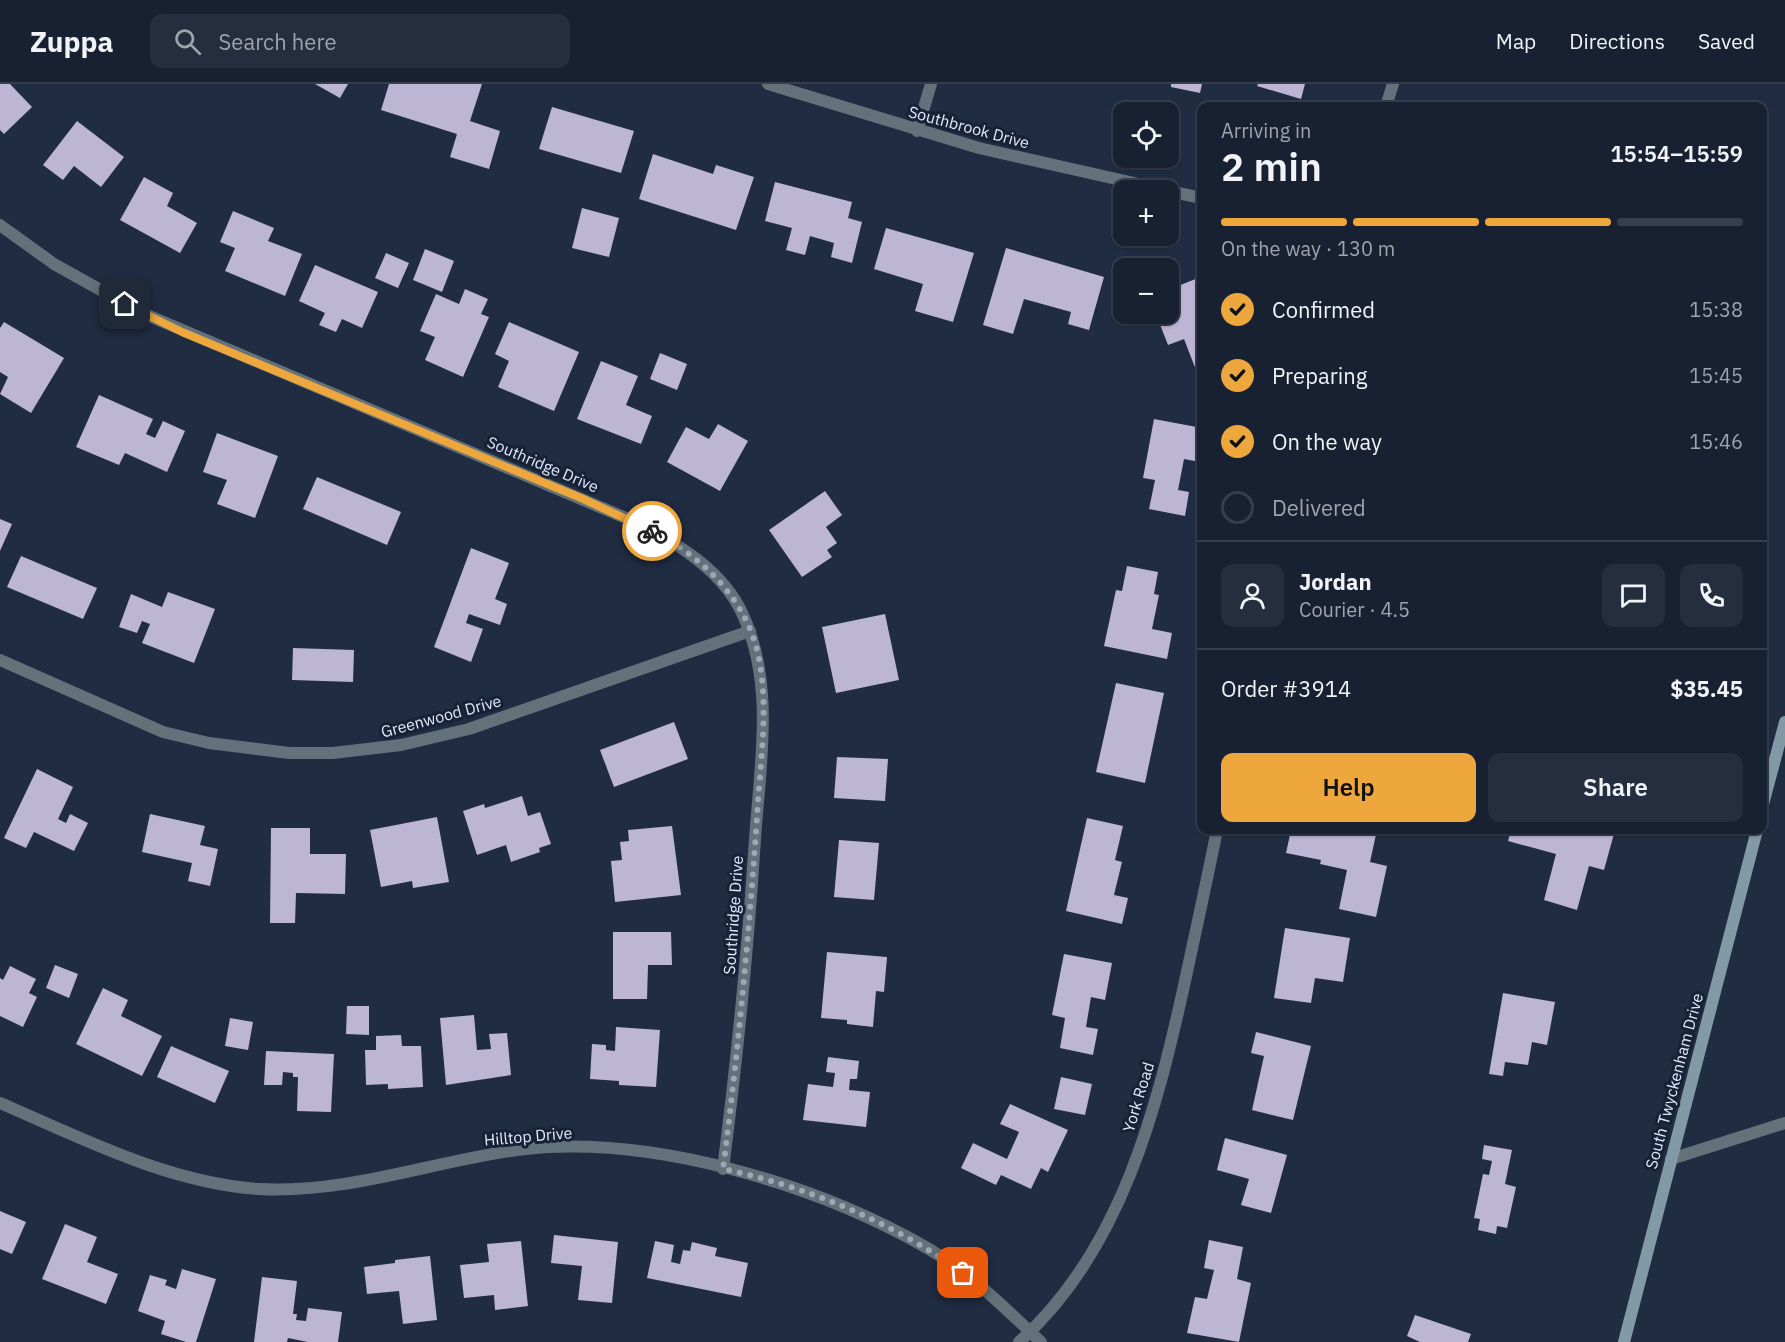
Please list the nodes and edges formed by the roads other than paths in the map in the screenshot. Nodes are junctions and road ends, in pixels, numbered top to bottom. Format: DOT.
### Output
graph roads {
  1 [pos="768,84"];
  2 [pos="931,84"];
  3 [pos="1393,84"];
  4 [pos="1387,102"];
  5 [pos="917,130"];
  6 [pos="1119,180"];
  7 [pos="1179,193"];
  8 [pos="1197,197"];
  9 [pos="0,225"];
  10 [pos="750,632"];
  11 [pos="0,660"];
  12 [pos="1785,722"];
  13 [pos="1767,789"];
  14 [pos="1216,834"];
  15 [pos="1756,834"];
  16 [pos="0,1103"];
  17 [pos="1785,1123"];
  18 [pos="1671,1160"];
  19 [pos="723,1169"];
  20 [pos="1030,1332"];
  21 [pos="1019,1342"];
  22 [pos="1041,1342"];
  23 [pos="1624,1342"];
  1 -- 5 [label="street, Southbrook Drive"];
  2 -- 5 [label="street"];
  3 -- 4 [label="street"];
  5 -- 6 [label="street, Southbrook Drive"];
  7 -- 8 [label="street, Southbrook Drive"];
  9 -- 10 [label="street, Southridge Drive"];
  10 -- 11 [label="street, Greenwood Drive"];
  10 -- 19 [label="street, Southridge Drive"];
  12 -- 13 [label="street"];
  14 -- 20 [label="street, York Road"];
  15 -- 18 [label="street, South Twyckenham Drive"];
  16 -- 19 [label="street, Hilltop Drive"];
  17 -- 18 [label="street"];
  18 -- 23 [label="street, South Twyckenham Drive"];
  19 -- 20 [label="street, Hilltop Drive"];
  20 -- 21 [label="street, York Road"];
  20 -- 22 [label="street"];
}
